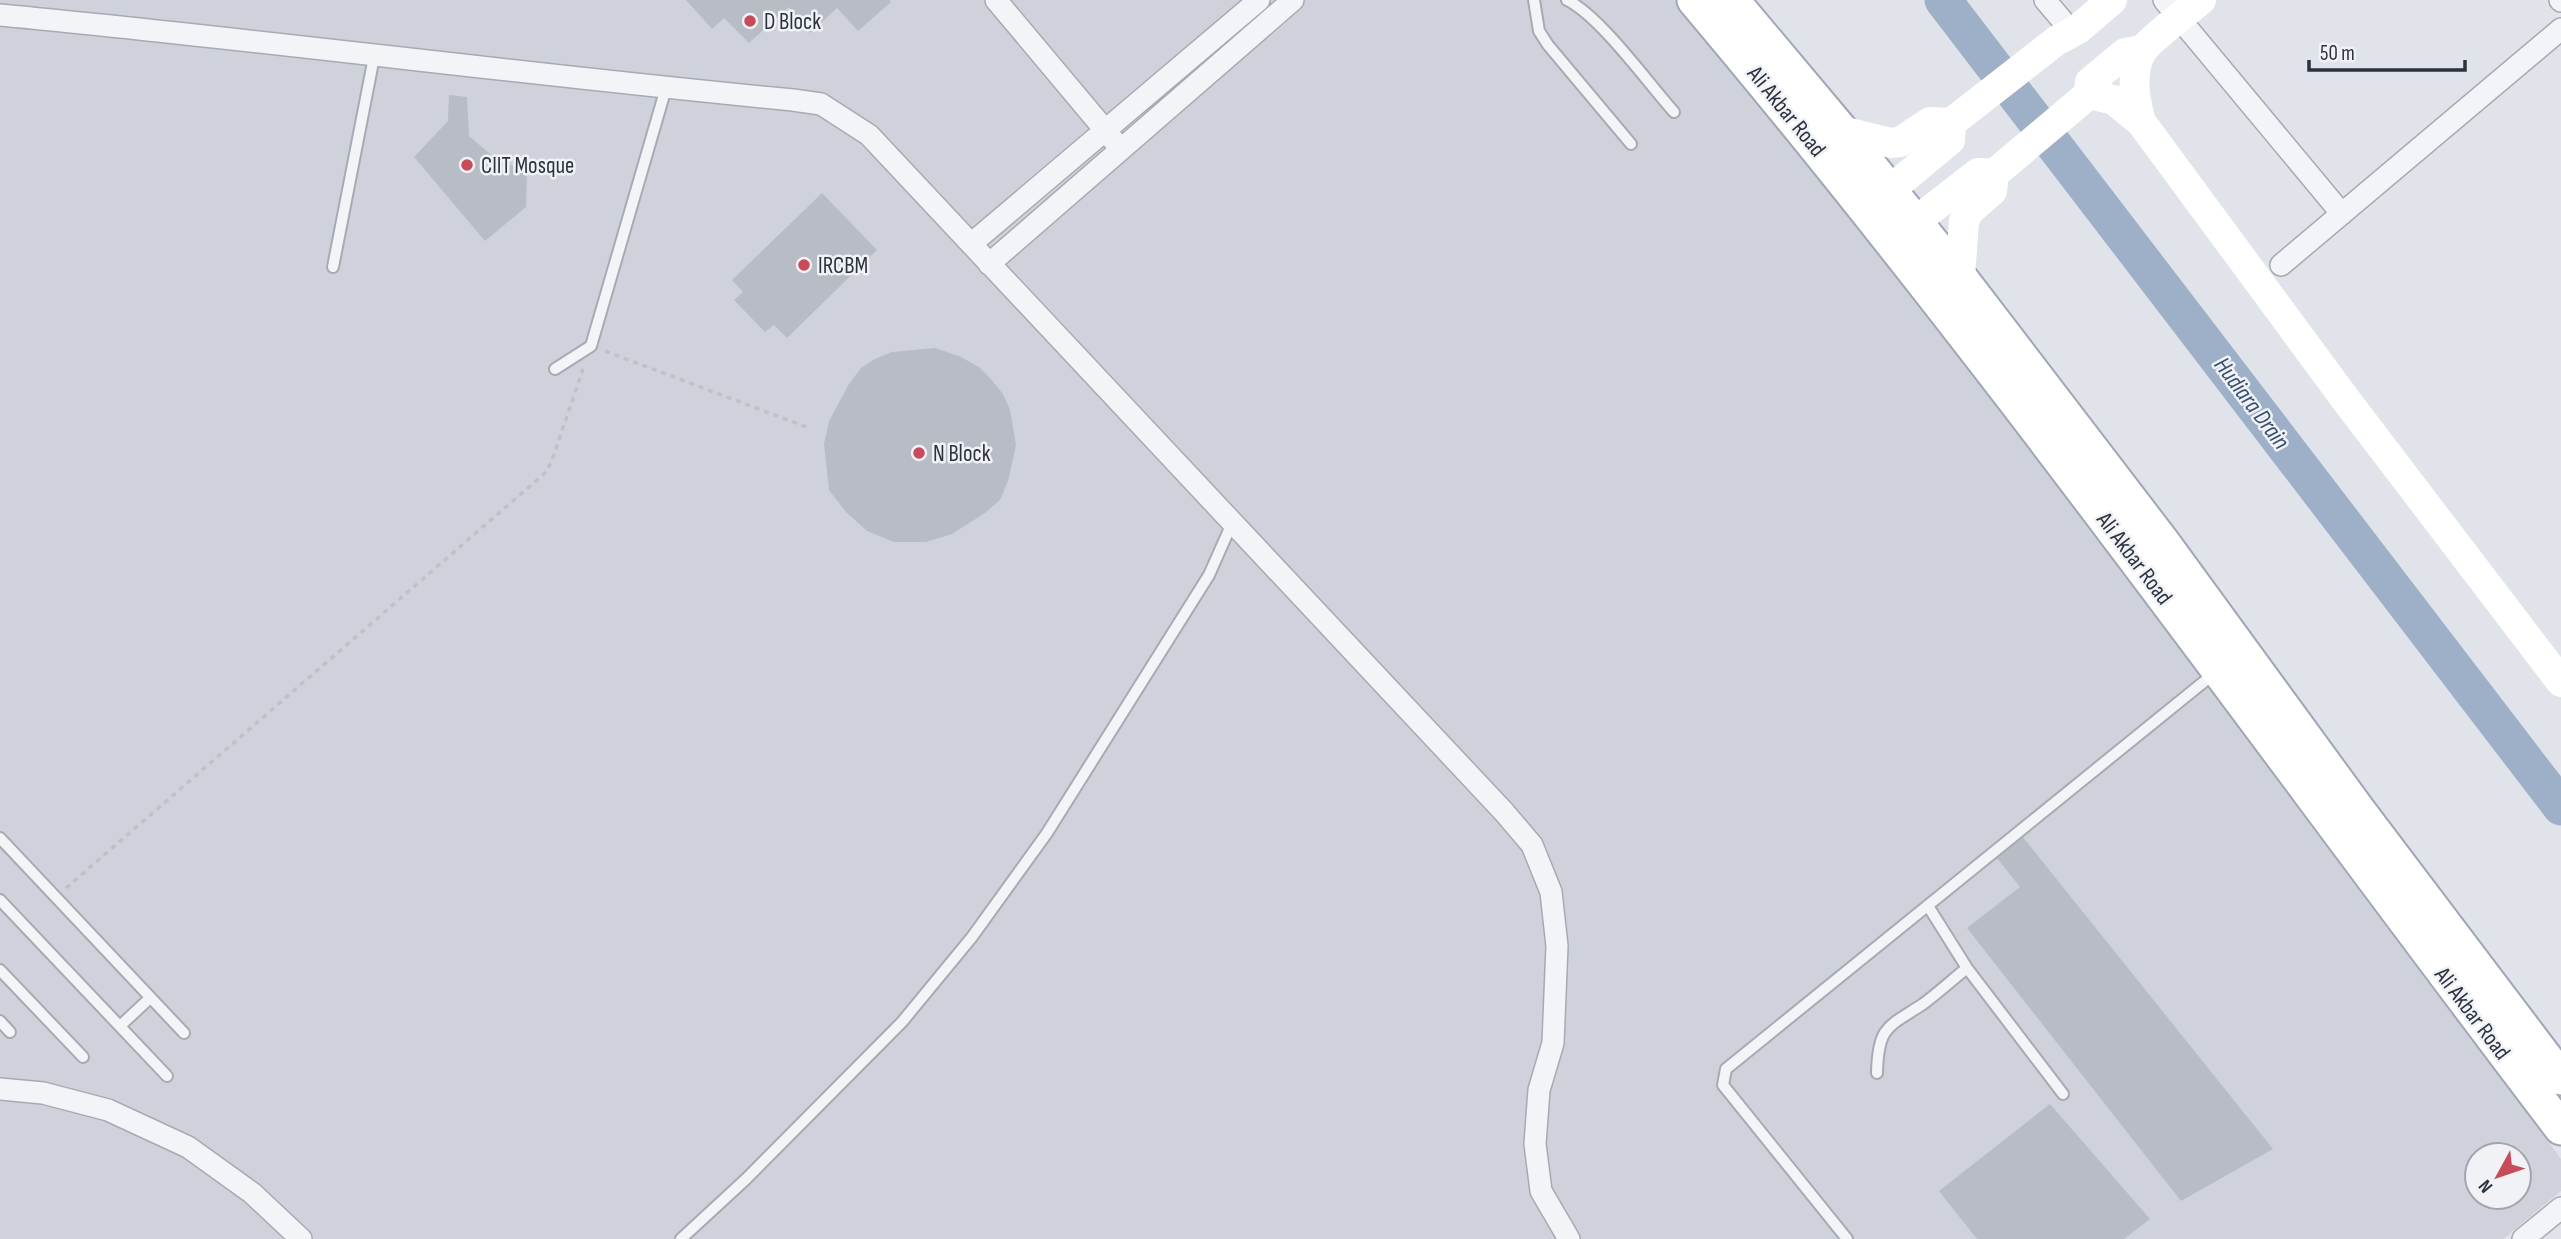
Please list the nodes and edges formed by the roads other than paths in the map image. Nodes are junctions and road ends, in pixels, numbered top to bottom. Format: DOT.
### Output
graph roads {
  1 [pos="996,0"];
  2 [pos="1259,0"];
  3 [pos="1293,0"];
  4 [pos="1534,0"];
  5 [pos="1567,0"];
  6 [pos="1694,0"];
  7 [pos="1732,0"];
  8 [pos="2045,0"];
  9 [pos="2112,0"];
  10 [pos="2181,6"];
  11 [pos="0,15"];
  12 [pos="2561,29"];
  13 [pos="2070,33"];
  14 [pos="2143,50"];
  15 [pos="374,57"];
  16 [pos="2113,63"];
  17 [pos="666,88"];
  18 [pos="2087,95"];
  19 [pos="1674,112"];
  20 [pos="2141,122"];
  21 [pos="1951,123"];
  22 [pos="1842,131"];
  23 [pos="1105,132"];
  24 [pos="1631,144"];
  25 [pos="1121,148"];
  26 [pos="1994,174"];
  27 [pos="1879,200"];
  28 [pos="2342,215"];
  29 [pos="1904,231"];
  30 [pos="971,244"];
  31 [pos="989,264"];
  32 [pos="2281,265"];
  33 [pos="333,267"];
  34 [pos="1960,277"];
  35 [pos="555,369"];
  36 [pos="1233,521"];
  37 [pos="2219,669"];
  38 [pos="2561,682"];
  39 [pos="0,838"];
  40 [pos="0,900"];
  41 [pos="1928,906"];
  42 [pos="1966,968"];
  43 [pos="0,970"];
  44 [pos="150,998"];
  45 [pos="0,1021"];
  46 [pos="120,1026"];
  47 [pos="10,1032"];
  48 [pos="184,1033"];
  49 [pos="83,1057"];
  50 [pos="1877,1073"];
  51 [pos="167,1076"];
  52 [pos="2561,1078"];
  53 [pos="0,1090"];
  54 [pos="2063,1094"];
  55 [pos="2561,1128"];
  56 [pos="2561,1208"];
  57 [pos="301,1239"];
  58 [pos="681,1239"];
  59 [pos="1569,1239"];
  60 [pos="1847,1239"];
  61 [pos="2522,1239"];
  1 -- 23 [label="street"];
  2 -- 23 [label="street"];
  3 -- 25 [label="street"];
  4 -- 24 [label="lane"];
  5 -- 19 [label="lane"];
  6 -- 27 [label="main road, Ali Akbar Road"];
  7 -- 22 [label="main road, Ali Akbar Road"];
  8 -- 13 [label="street"];
  9 -- 13 [label="main road"];
  10 -- 14 [label="main road"];
  10 -- 28 [label="street"];
  11 -- 15 [label="street"];
  12 -- 28 [label="street"];
  13 -- 16 [label="main road"];
  13 -- 21 [label="main road"];
  14 -- 16 [label="main road"];
  14 -- 20 [label="main road"];
  15 -- 17 [label="street"];
  15 -- 33 [label="lane"];
  16 -- 18 [label="main road"];
  17 -- 30 [label="street"];
  17 -- 35 [label="lane"];
  18 -- 20 [label="main road"];
  18 -- 26 [label="main road"];
  20 -- 38 [label="main road"];
  21 -- 22 [label="main road"];
  21 -- 27 [label="main road"];
  22 -- 27 [label="main road, Ali Akbar Road"];
  23 -- 25 [label="street"];
  23 -- 30 [label="street"];
  25 -- 31 [label="street"];
  26 -- 29 [label="main road"];
  26 -- 34 [label="main road"];
  27 -- 29 [label="main road, Ali Akbar Road"];
  28 -- 32 [label="street"];
  29 -- 34 [label="main road, Ali Akbar Road"];
  29 -- 37 [label="main road, Ali Akbar Road"];
  30 -- 31 [label="street"];
  31 -- 36 [label="street"];
  34 -- 52 [label="main road, Ali Akbar Road"];
  36 -- 58 [label="lane"];
  36 -- 59 [label="street"];
  37 -- 41 [label="lane"];
  37 -- 55 [label="main road, Ali Akbar Road"];
  39 -- 44 [label="lane"];
  40 -- 46 [label="lane"];
  41 -- 42 [label="lane"];
  41 -- 60 [label="lane"];
  42 -- 50 [label="lane"];
  42 -- 54 [label="lane"];
  43 -- 49 [label="lane"];
  44 -- 46 [label="lane"];
  44 -- 48 [label="lane"];
  45 -- 47 [label="lane"];
  46 -- 51 [label="lane"];
  53 -- 57 [label="street"];
  56 -- 61 [label="street"];
}
